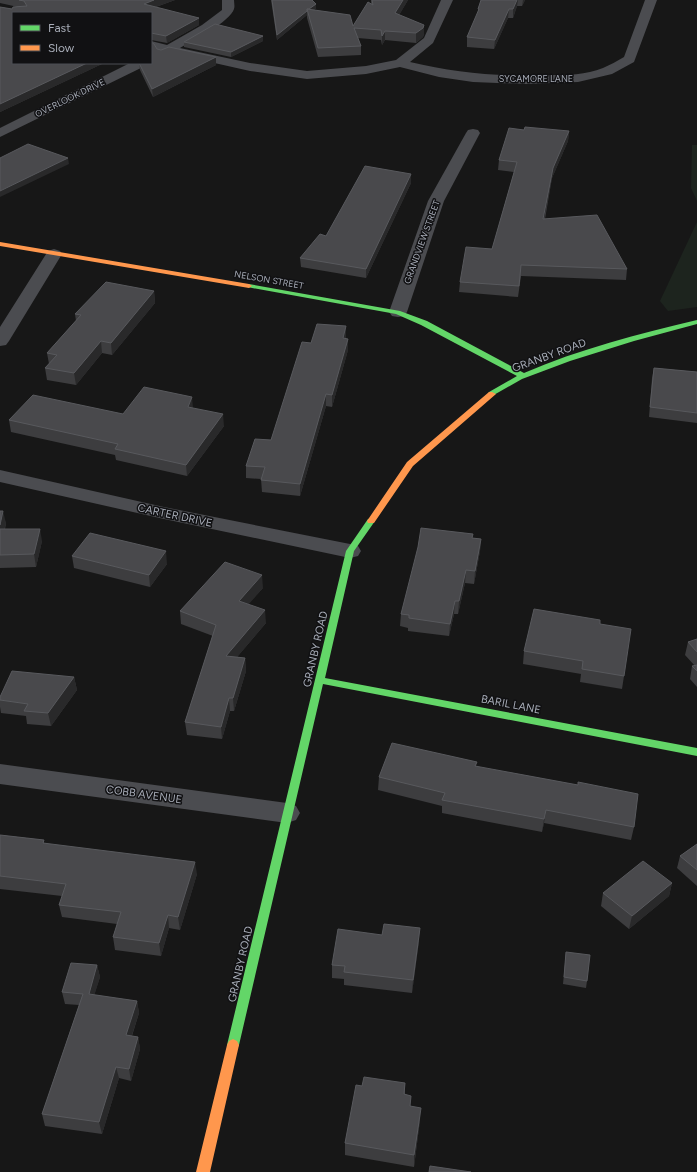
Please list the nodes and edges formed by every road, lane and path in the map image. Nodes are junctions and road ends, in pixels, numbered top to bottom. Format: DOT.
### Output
graph roads {
  1 [pos="228,0"];
  2 [pos="447,0"];
  3 [pos="651,0"];
  4 [pos="152,45"];
  5 [pos="169,49"];
  6 [pos="152,58"];
  7 [pos="400,62"];
  8 [pos="138,64"];
  9 [pos="0,133"];
  10 [pos="473,133"];
  11 [pos="0,244"];
  12 [pos="54,254"];
  13 [pos="398,312"];
  14 [pos="697,322"];
  15 [pos="0,341"];
  16 [pos="522,376"];
  17 [pos="0,476"];
  18 [pos="350,551"];
  19 [pos="320,680"];
  20 [pos="697,752"];
  21 [pos="0,774"];
  22 [pos="287,814"];
  23 [pos="203,1172"];
  1 -- 5 [label="street"];
  2 -- 7 [label="street"];
  3 -- 7 [label="street, SYCAMORE LANE"];
  4 -- 5 [label="street"];
  5 -- 6 [label="street"];
  5 -- 7 [label="street"];
  8 -- 9 [label="street, OVERLOOK DRIVE"];
  10 -- 13 [label="street, GRANDVIEW STREET"];
  11 -- 12 [label="main road, NELSON STREET"];
  12 -- 13 [label="main road, NELSON STREET"];
  12 -- 15 [label="street"];
  13 -- 16 [label="main road, NELSON STREET"];
  14 -- 16 [label="main road, GRANBY ROAD"];
  16 -- 18 [label="main road, GRANBY ROAD"];
  17 -- 18 [label="street, CARTER DRIVE"];
  18 -- 19 [label="main road, GRANBY ROAD"];
  19 -- 20 [label="main road, BARIL LANE"];
  19 -- 22 [label="main road, GRANBY ROAD"];
  21 -- 22 [label="street, COBB AVENUE"];
  22 -- 23 [label="main road, GRANBY ROAD"];
}
